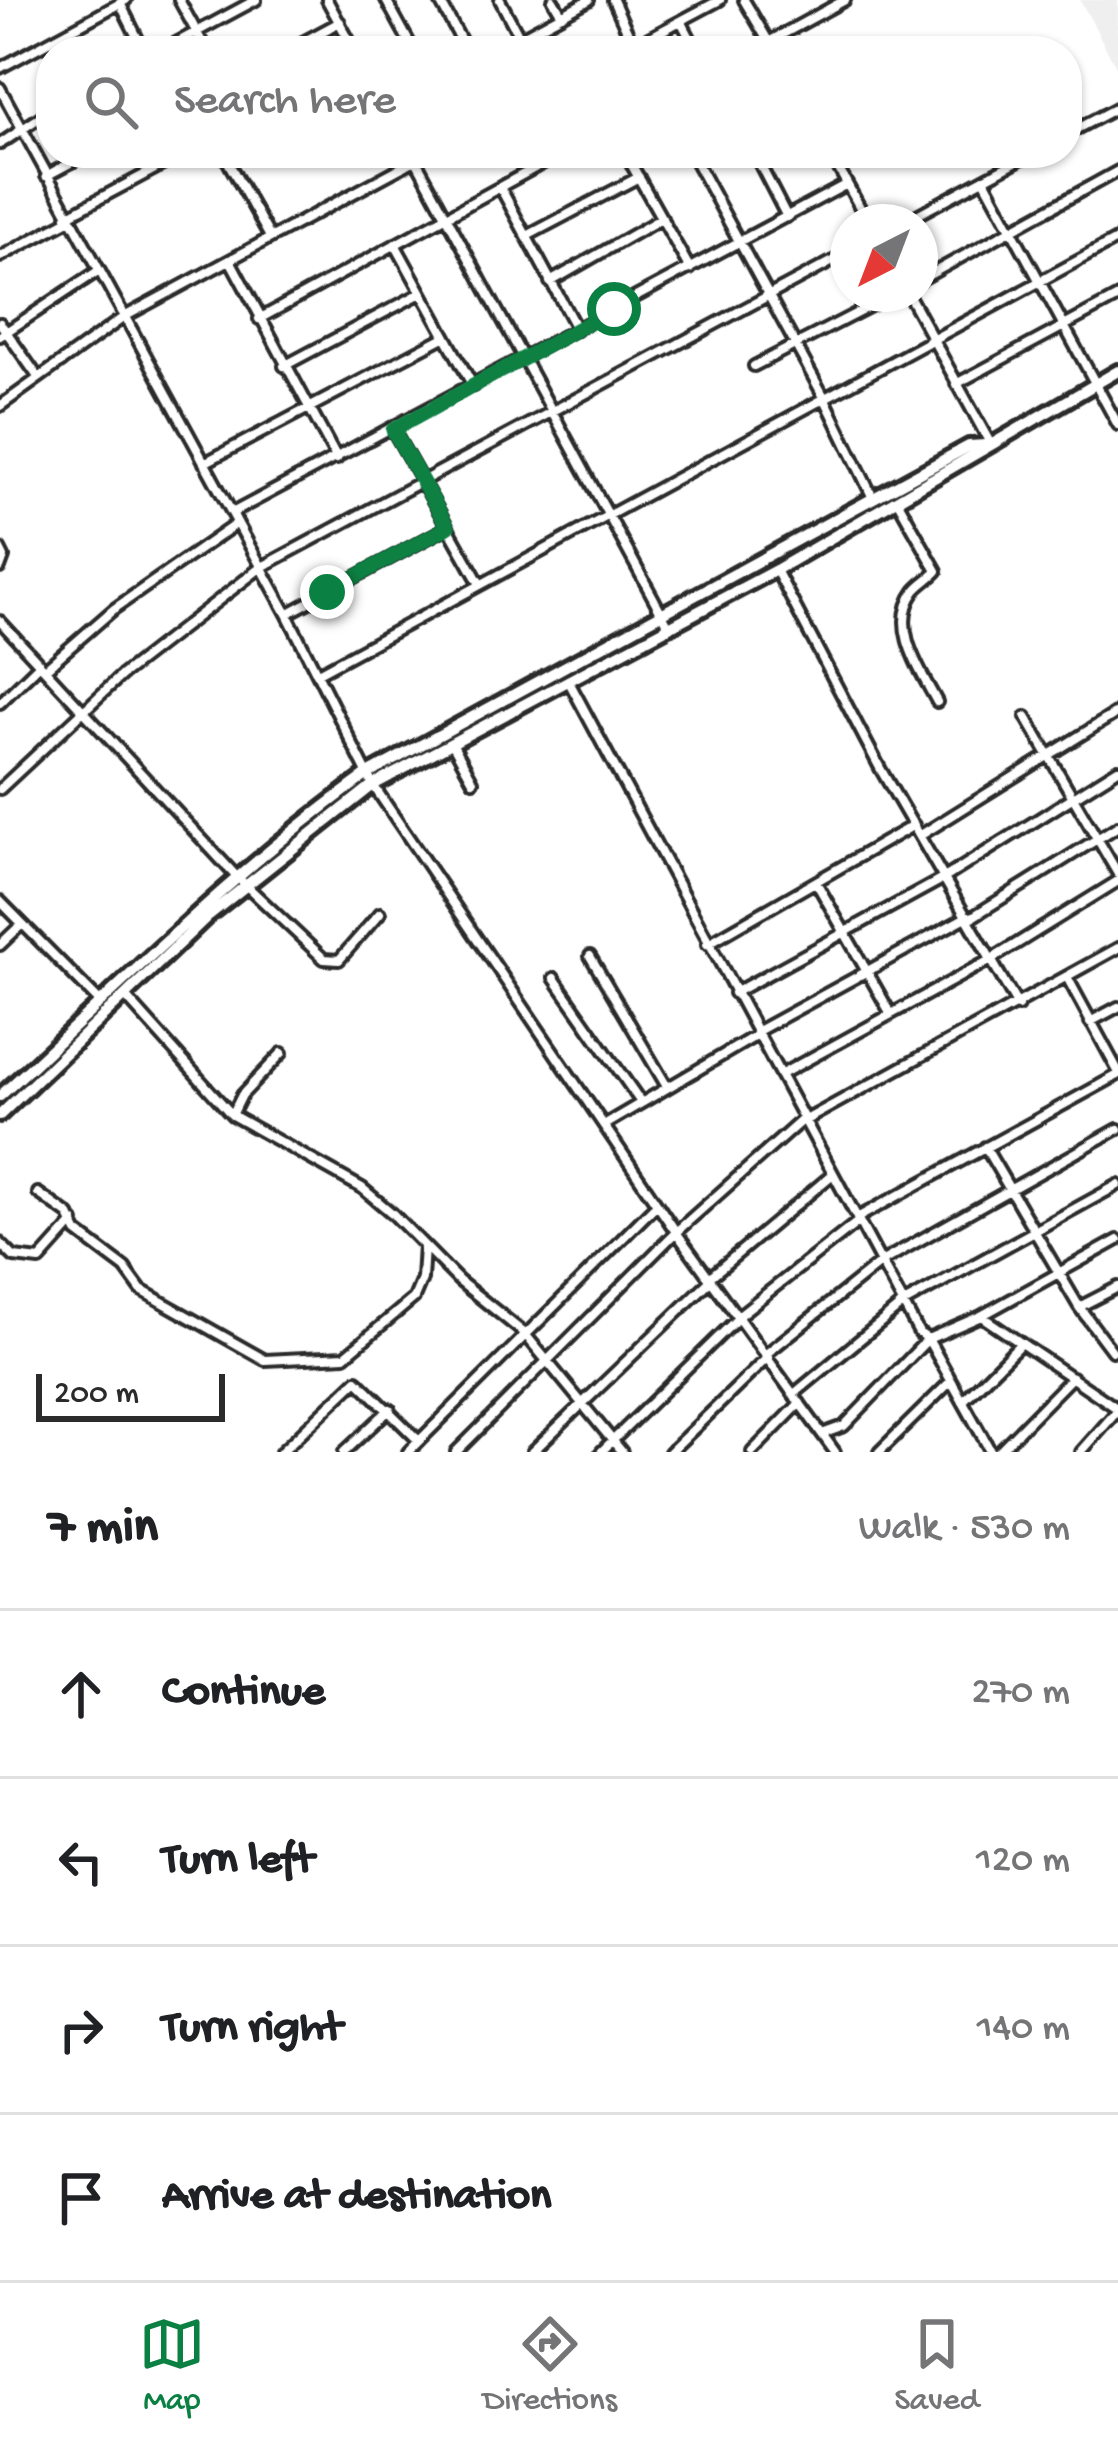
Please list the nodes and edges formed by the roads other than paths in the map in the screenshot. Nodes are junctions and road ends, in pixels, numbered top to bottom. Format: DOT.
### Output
graph roads {
  1 [pos="179,0"];
  2 [pos="256,0"];
  3 [pos="327,0"];
  4 [pos="386,0"];
  5 [pos="439,0"];
  6 [pos="500,0"];
  7 [pos="553,0"];
  8 [pos="589,0"];
  9 [pos="613,0"];
  10 [pos="720,0"];
  11 [pos="744,0"];
  12 [pos="845,0"];
  13 [pos="123,2"];
  14 [pos="562,16"];
  15 [pos="681,21"];
  16 [pos="340,22"];
  17 [pos="196,32"];
  18 [pos="60,36"];
  19 [pos="138,36"];
  20 [pos="189,36"];
  21 [pos="198,36"];
  22 [pos="314,36"];
  23 [pos="347,36"];
  24 [pos="406,36"];
  25 [pos="459,36"];
  26 [pos="519,36"];
  27 [pos="524,36"];
  28 [pos="626,36"];
  29 [pos="654,36"];
  30 [pos="689,36"];
  31 [pos="765,36"];
  32 [pos="787,36"];
  33 [pos="36,49"];
  34 [pos="0,68"];
  35 [pos="0,88"];
  36 [pos="1118,107"];
  37 [pos="36,118"];
  38 [pos="20,126"];
  39 [pos="1082,126"];
  40 [pos="0,144"];
  41 [pos="36,157"];
  42 [pos="42,168"];
  43 [pos="61,168"];
  44 [pos="158,168"];
  45 [pos="231,168"];
  46 [pos="393,168"];
  47 [pos="420,168"];
  48 [pos="530,168"];
  49 [pos="634,168"];
  50 [pos="700,168"];
  51 [pos="762,168"];
  52 [pos="839,168"];
  53 [pos="1004,168"];
  54 [pos="1118,171"];
  55 [pos="46,176"];
  56 [pos="639,177"];
  57 [pos="984,179"];
  58 [pos="848,184"];
  59 [pos="500,187"];
  60 [pos="859,204"];
  61 [pos="937,204"];
  62 [pos="446,216"];
  63 [pos="787,217"];
  64 [pos="68,218"];
  65 [pos="662,218"];
  66 [pos="1014,228"];
  67 [pos="526,236"];
  68 [pos="270,237"];
  69 [pos="1118,238"];
  70 [pos="740,242"];
  71 [pos="395,244"];
  72 [pos="0,257"];
  73 [pos="230,260"];
  74 [pos="830,263"];
  75 [pos="690,269"];
  76 [pos="938,270"];
  77 [pos="98,271"];
  78 [pos="1040,281"];
  79 [pos="550,282"];
  80 [pos="421,293"];
  81 [pos="770,297"];
  82 [pos="1118,297"];
  83 [pos="861,312"];
  84 [pos="918,312"];
  85 [pos="124,317"];
  86 [pos="259,319"];
  87 [pos="1064,326"];
  88 [pos="2,330"];
  89 [pos="577,330"];
  90 [pos="444,337"];
  91 [pos="933,339"];
  92 [pos="797,347"];
  93 [pos="523,358"];
  94 [pos="284,366"];
  95 [pos="754,366"];
  96 [pos="1118,371"];
  97 [pos="38,377"];
  98 [pos="1095,383"];
  99 [pos="956,384"];
  100 [pos="473,386"];
  101 [pos="824,397"];
  102 [pos="0,406"];
  103 [pos="308,409"];
  104 [pos="553,412"];
  105 [pos="1118,424"];
  106 [pos="393,430"];
  107 [pos="988,444"];
  108 [pos="337,459"];
  109 [pos="204,463"];
  110 [pos="422,482"];
  111 [pos="873,498"];
  112 [pos="897,500"];
  113 [pos="610,510"];
  114 [pos="232,513"];
  115 [pos="236,524"];
  116 [pos="448,527"];
  117 [pos="0,549"];
  118 [pos="0,568"];
  119 [pos="260,568"];
  120 [pos="776,570"];
  121 [pos="480,584"];
  122 [pos="665,613"];
  123 [pos="287,614"];
  124 [pos="0,621"];
  125 [pos="669,627"];
  126 [pos="42,667"];
  127 [pos="318,674"];
  128 [pos="568,680"];
  129 [pos="937,702"];
  130 [pos="0,704"];
  131 [pos="83,710"];
  132 [pos="1118,712"];
  133 [pos="1026,717"];
  134 [pos="452,742"];
  135 [pos="1048,756"];
  136 [pos="1118,769"];
  137 [pos="371,779"];
  138 [pos="473,782"];
  139 [pos="0,789"];
  140 [pos="1071,798"];
  141 [pos="915,824"];
  142 [pos="1118,826"];
  143 [pos="921,836"];
  144 [pos="1096,839"];
  145 [pos="946,877"];
  146 [pos="1118,878"];
  147 [pos="240,880"];
  148 [pos="816,882"];
  149 [pos="0,902"];
  150 [pos="380,913"];
  151 [pos="969,918"];
  152 [pos="22,924"];
  153 [pos="846,935"];
  154 [pos="707,944"];
  155 [pos="0,945"];
  156 [pos="1118,948"];
  157 [pos="590,956"];
  158 [pos="992,959"];
  159 [pos="869,971"];
  160 [pos="554,977"];
  161 [pos="1067,977"];
  162 [pos="734,993"];
  163 [pos="126,998"];
  164 [pos="101,1003"];
  165 [pos="1018,1006"];
  166 [pos="1118,1007"];
  167 [pos="891,1014"];
  168 [pos="1090,1022"];
  169 [pos="756,1034"];
  170 [pos="282,1053"];
  171 [pos="1117,1069"];
  172 [pos="779,1076"];
  173 [pos="666,1085"];
  174 [pos="0,1096"];
  175 [pos="640,1101"];
  176 [pos="0,1115"];
  177 [pos="232,1115"];
  178 [pos="804,1120"];
  179 [pos="604,1125"];
  180 [pos="1118,1129"];
  181 [pos="985,1147"];
  182 [pos="832,1174"];
  183 [pos="1118,1185"];
  184 [pos="1007,1189"];
  185 [pos="38,1193"];
  186 [pos="657,1204"];
  187 [pos="858,1219"];
  188 [pos="75,1221"];
  189 [pos="1033,1229"];
  190 [pos="676,1232"];
  191 [pos="1118,1240"];
  192 [pos="0,1243"];
  193 [pos="424,1245"];
  194 [pos="881,1262"];
  195 [pos="1058,1274"];
  196 [pos="710,1279"];
  197 [pos="1118,1287"];
  198 [pos="904,1303"];
  199 [pos="1079,1307"];
  200 [pos="981,1316"];
  201 [pos="738,1317"];
  202 [pos="524,1334"];
  203 [pos="928,1339"];
  204 [pos="1020,1344"];
  205 [pos="1112,1351"];
  206 [pos="767,1355"];
  207 [pos="545,1362"];
  208 [pos="1072,1378"];
  209 [pos="951,1381"];
  210 [pos="797,1399"];
  211 [pos="963,1402"];
  212 [pos="582,1403"];
  213 [pos="390,1409"];
  214 [pos="1118,1409"];
  215 [pos="822,1434"];
  216 [pos="613,1441"];
  217 [pos="418,1442"];
  218 [pos="281,1452"];
  219 [pos="344,1452"];
  220 [pos="408,1452"];
  221 [pos="456,1452"];
  222 [pos="532,1452"];
  223 [pos="601,1452"];
  224 [pos="622,1452"];
  225 [pos="670,1452"];
  226 [pos="752,1452"];
  227 [pos="834,1452"];
  228 [pos="879,1452"];
  229 [pos="995,1452"];
  230 [pos="1081,1452"];
  1 -- 17 [label="street"];
  2 -- 17 [label="street"];
  3 -- 16 [label="street"];
  4 -- 24 [label="street"];
  5 -- 25 [label="street"];
  6 -- 26 [label="street"];
  7 -- 14 [label="street"];
  8 -- 14 [label="street"];
  9 -- 28 [label="street"];
  10 -- 15 [label="street"];
  11 -- 31 [label="street"];
  12 -- 32 [label="street"];
  13 -- 18 [label="street"];
  13 -- 19 [label="street"];
  14 -- 27 [label="street"];
  15 -- 29 [label="street"];
  15 -- 30 [label="street"];
  16 -- 22 [label="street"];
  16 -- 23 [label="street"];
  17 -- 20 [label="street"];
  17 -- 21 [label="street"];
  33 -- 34 [label="street"];
  35 -- 38 [label="street"];
  36 -- 39 [label="street"];
  37 -- 38 [label="street"];
  38 -- 40 [label="street"];
  38 -- 41 [label="street"];
  42 -- 55 [label="street"];
  43 -- 55 [label="street"];
  44 -- 64 [label="street"];
  45 -- 68 [label="street"];
  46 -- 68 [label="street"];
  47 -- 62 [label="street"];
  48 -- 59 [label="street"];
  49 -- 56 [label="street"];
  50 -- 70 [label="street"];
  51 -- 63 [label="street"];
  52 -- 58 [label="street"];
  53 -- 57 [label="street"];
  54 -- 66 [label="street"];
  55 -- 64 [label="street"];
  56 -- 65 [label="street"];
  56 -- 67 [label="street"];
  57 -- 61 [label="street"];
  57 -- 66 [label="street"];
  58 -- 60 [label="street"];
  58 -- 63 [label="street"];
  59 -- 62 [label="street"];
  59 -- 67 [label="street"];
  62 -- 71 [label="street"];
  62 -- 93 [label="street"];
  63 -- 70 [label="street"];
  64 -- 72 [label="street"];
  64 -- 77 [label="street"];
  65 -- 75 [label="street"];
  65 -- 79 [label="street"];
  66 -- 76 [label="street"];
  66 -- 78 [label="street"];
  67 -- 79 [label="street"];
  68 -- 73 [label="street"];
  69 -- 78 [label="street"];
  70 -- 75 [label="street"];
  70 -- 81 [label="street"];
  71 -- 80 [label="street"];
  71 -- 86 [label="street"];
  73 -- 85 [label="street"];
  73 -- 86 [label="street"];
  74 -- 81 [label="street"];
  75 -- 89 [label="street"];
  77 -- 85 [label="street"];
  77 -- 88 [label="street"];
  78 -- 87 [label="street"];
  78 -- 91 [label="street"];
  79 -- 89 [label="street"];
  80 -- 90 [label="street"];
  80 -- 94 [label="street"];
  81 -- 92 [label="street"];
  81 -- 104 [label="street"];
  82 -- 87 [label="street"];
  83 -- 92 [label="street"];
  84 -- 91 [label="street"];
  85 -- 97 [label="street"];
  85 -- 109 [label="street"];
  86 -- 94 [label="street"];
  87 -- 98 [label="street"];
  87 -- 99 [label="street"];
  88 -- 97 [label="street"];
  89 -- 93 [label="street"];
  90 -- 100 [label="street"];
  90 -- 103 [label="street"];
  91 -- 99 [label="street"];
  91 -- 101 [label="street"];
  92 -- 95 [label="street"];
  92 -- 101 [label="street"];
  93 -- 100 [label="street"];
  93 -- 104 [label="street"];
  94 -- 103 [label="street"];
  96 -- 98 [label="main road"];
  97 -- 102 [label="street"];
  98 -- 105 [label="street"];
  98 -- 107 [label="main road"];
  99 -- 107 [label="street"];
  100 -- 106 [label="street"];
  101 -- 111 [label="street"];
  101 -- 113 [label="street"];
  103 -- 108 [label="street"];
  103 -- 109 [label="street"];
  104 -- 110 [label="street"];
  104 -- 113 [label="street"];
  106 -- 108 [label="street"];
  106 -- 110 [label="street"];
  107 -- 111 [label="main road"];
  107 -- 112 [label="main road"];
  108 -- 114 [label="street"];
  109 -- 114 [label="street"];
  110 -- 116 [label="street"];
  110 -- 119 [label="street"];
  111 -- 122 [label="main road"];
  112 -- 120 [label="main road"];
  112 -- 129 [label="street"];
  113 -- 121 [label="street"];
  113 -- 122 [label="street"];
  114 -- 115 [label="street"];
  115 -- 119 [label="street"];
  115 -- 126 [label="street"];
  116 -- 121 [label="street"];
  116 -- 123 [label="street"];
  117 -- 118 [label="street"];
  119 -- 123 [label="street"];
  119 -- 131 [label="street"];
  120 -- 125 [label="main road"];
  120 -- 141 [label="street"];
  121 -- 127 [label="street"];
  122 -- 125 [label="street"];
  122 -- 137 [label="main road"];
  123 -- 127 [label="street"];
  124 -- 126 [label="street"];
  125 -- 128 [label="main road"];
  126 -- 130 [label="street"];
  126 -- 131 [label="street"];
  127 -- 137 [label="street"];
  128 -- 134 [label="main road"];
  128 -- 154 [label="street"];
  131 -- 139 [label="street"];
  131 -- 147 [label="street"];
  132 -- 135 [label="street"];
  133 -- 135 [label="street"];
  134 -- 137 [label="main road"];
  134 -- 138 [label="street"];
  135 -- 140 [label="street"];
  135 -- 143 [label="street"];
  136 -- 140 [label="street"];
  137 -- 147 [label="main road"];
  137 -- 179 [label="street"];
  140 -- 144 [label="street"];
  140 -- 145 [label="street"];
  141 -- 143 [label="street"];
  141 -- 148 [label="street"];
  142 -- 144 [label="street"];
  143 -- 145 [label="street"];
  144 -- 146 [label="street"];
  144 -- 151 [label="street"];
  145 -- 151 [label="street"];
  145 -- 153 [label="street"];
  146 -- 158 [label="street"];
  147 -- 150 [label="street"];
  147 -- 163 [label="main road"];
  147 -- 164 [label="main road"];
  148 -- 153 [label="street"];
  148 -- 154 [label="street"];
  149 -- 152 [label="street"];
  151 -- 158 [label="street"];
  151 -- 159 [label="street"];
  152 -- 155 [label="street"];
  152 -- 164 [label="street"];
  153 -- 159 [label="street"];
  153 -- 162 [label="street"];
  154 -- 162 [label="street"];
  156 -- 161 [label="street"];
  157 -- 173 [label="street"];
  158 -- 165 [label="street"];
  158 -- 167 [label="street"];
  159 -- 167 [label="street"];
  159 -- 169 [label="street"];
  160 -- 175 [label="street"];
  161 -- 165 [label="street"];
  161 -- 168 [label="street"];
  162 -- 169 [label="street"];
  163 -- 176 [label="main road"];
  163 -- 177 [label="street"];
  164 -- 174 [label="main road"];
  165 -- 178 [label="street"];
  166 -- 168 [label="street"];
  167 -- 172 [label="street"];
  168 -- 171 [label="street"];
  169 -- 172 [label="street"];
  169 -- 173 [label="street"];
  170 -- 177 [label="street"];
  171 -- 181 [label="street"];
  172 -- 178 [label="street"];
  173 -- 175 [label="street"];
  175 -- 179 [label="street"];
  177 -- 193 [label="street"];
  178 -- 182 [label="street"];
  178 -- 190 [label="street"];
  179 -- 186 [label="street"];
  180 -- 184 [label="street"];
  181 -- 184 [label="street"];
  181 -- 187 [label="street"];
  182 -- 187 [label="street"];
  182 -- 196 [label="street"];
  183 -- 189 [label="street"];
  184 -- 189 [label="street"];
  184 -- 194 [label="street"];
  185 -- 188 [label="street"];
  186 -- 190 [label="street"];
  186 -- 202 [label="street"];
  187 -- 194 [label="street"];
  187 -- 201 [label="street"];
  188 -- 192 [label="street"];
  188 -- 193 [label="street"];
  189 -- 195 [label="street"];
  189 -- 198 [label="street"];
  190 -- 196 [label="street"];
  190 -- 207 [label="street"];
  191 -- 195 [label="street"];
  193 -- 202 [label="street"];
  194 -- 198 [label="street"];
  194 -- 206 [label="street"];
  195 -- 199 [label="street"];
  195 -- 200 [label="street"];
  196 -- 201 [label="street"];
  196 -- 212 [label="street"];
  197 -- 199 [label="street"];
  198 -- 203 [label="street"];
  198 -- 210 [label="street"];
  199 -- 205 [label="street"];
  200 -- 203 [label="street"];
  200 -- 204 [label="street"];
  201 -- 206 [label="street"];
  201 -- 216 [label="street"];
  202 -- 207 [label="street"];
  202 -- 217 [label="street"];
  203 -- 209 [label="street"];
  203 -- 215 [label="street"];
  204 -- 208 [label="street"];
  204 -- 211 [label="street"];
  206 -- 210 [label="street"];
  206 -- 225 [label="street"];
  207 -- 212 [label="street"];
  207 -- 221 [label="street"];
  208 -- 214 [label="street"];
  208 -- 229 [label="street"];
  209 -- 211 [label="street"];
  209 -- 228 [label="street"];
  210 -- 215 [label="street"];
  210 -- 226 [label="street"];
  211 -- 229 [label="street"];
  212 -- 216 [label="street"];
  212 -- 222 [label="street"];
  213 -- 217 [label="street"];
  213 -- 218 [label="street"];
  213 -- 219 [label="street"];
  214 -- 230 [label="street"];
  215 -- 227 [label="street"];
  216 -- 223 [label="street"];
  216 -- 224 [label="street"];
  217 -- 220 [label="street"];
}
